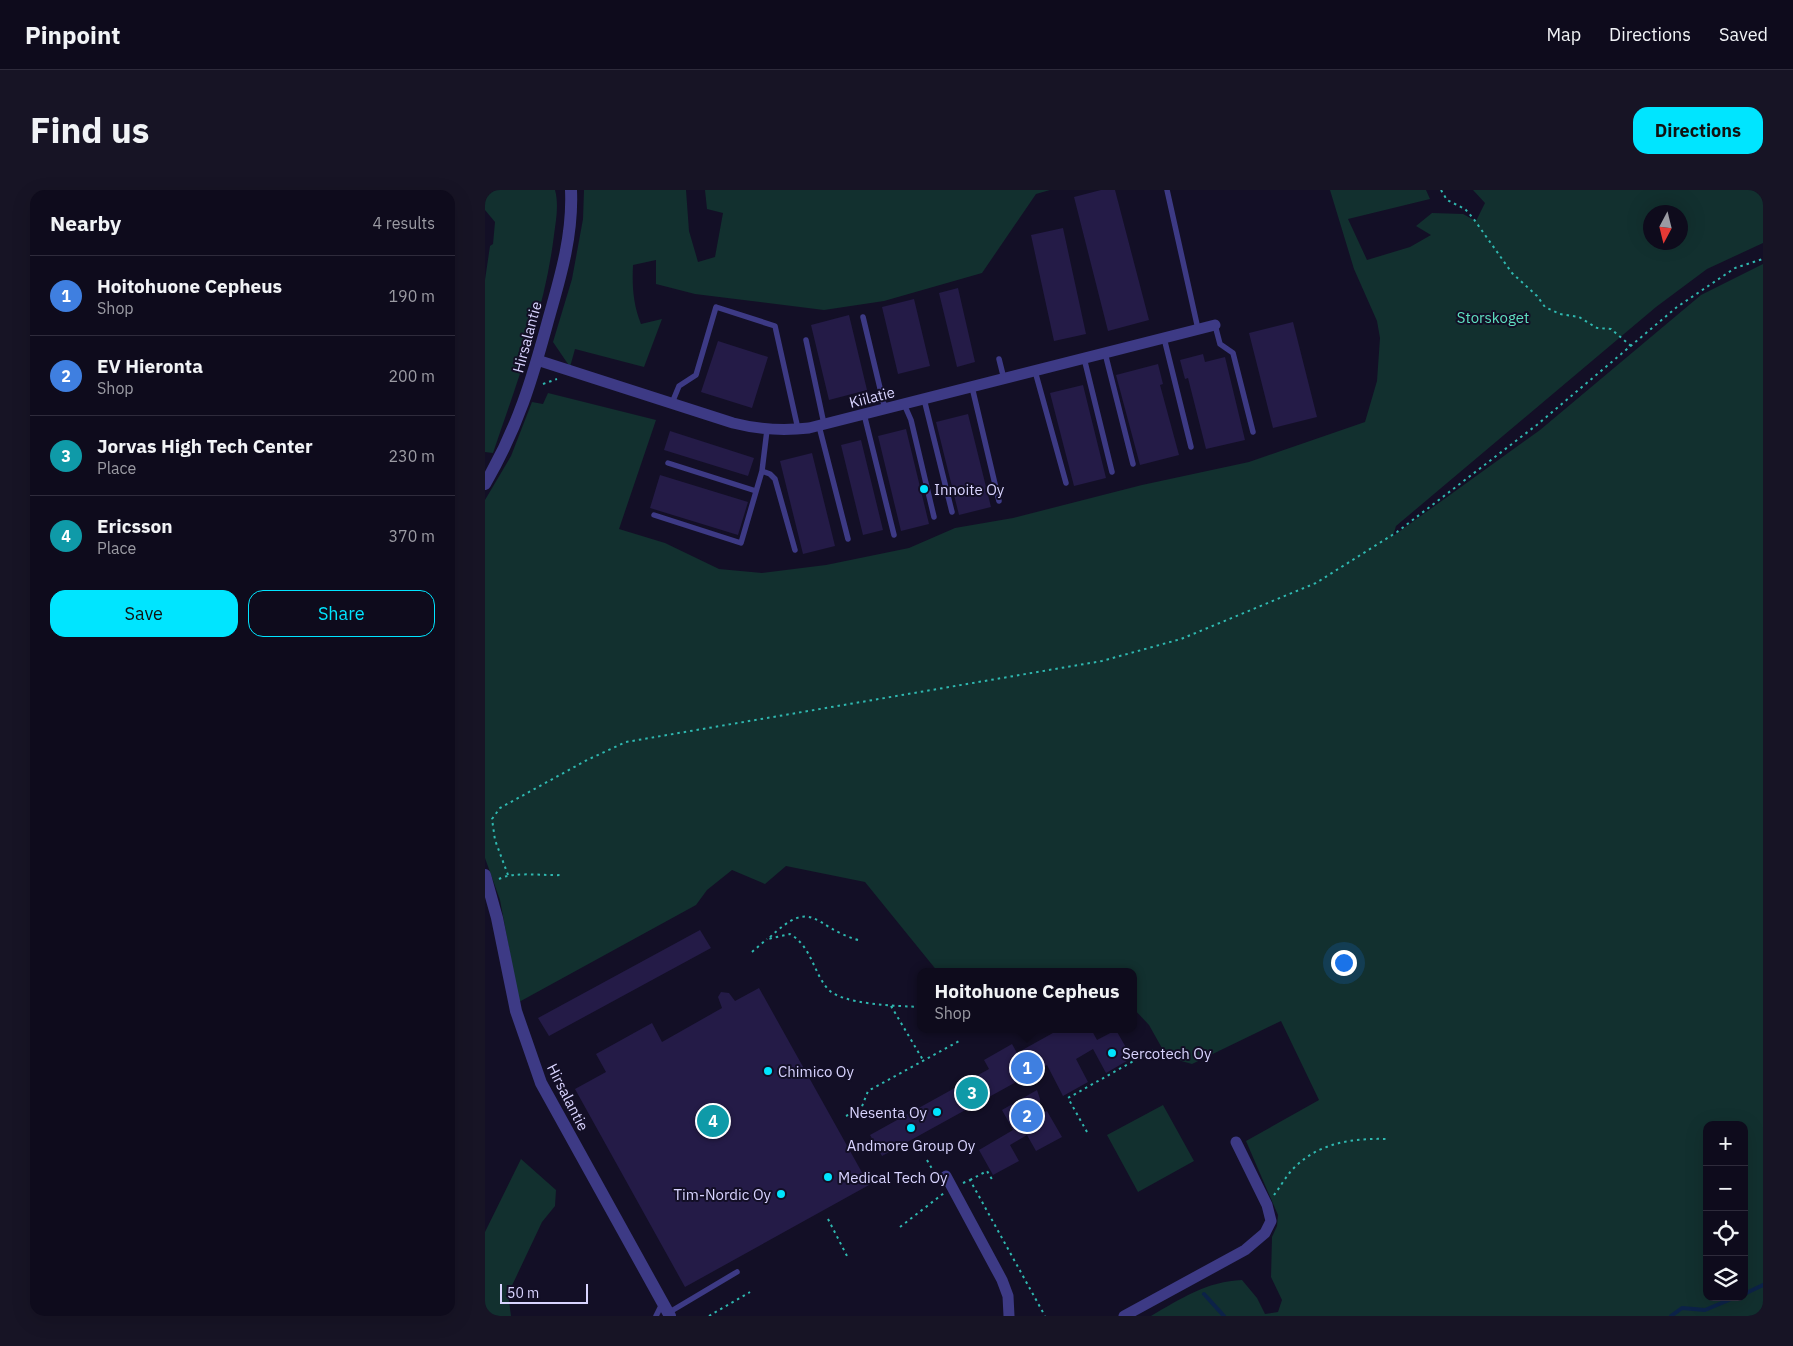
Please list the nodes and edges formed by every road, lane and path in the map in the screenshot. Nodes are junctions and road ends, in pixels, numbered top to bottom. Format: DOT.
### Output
graph roads {
  1 [pos="571,190"];
  2 [pos="1167,190"];
  3 [pos="1441,190"];
  4 [pos="1763,259"];
  5 [pos="863,317"];
  6 [pos="1215,325"];
  7 [pos="1198,329"];
  8 [pos="1164,338"];
  9 [pos="806,340"];
  10 [pos="1631,346"];
  11 [pos="1105,353"];
  12 [pos="1084,358"];
  13 [pos="999,359"];
  14 [pos="537,360"];
  15 [pos="1035,371"];
  16 [pos="1004,379"];
  17 [pos="563,381"];
  18 [pos="541,385"];
  19 [pos="972,387"];
  20 [pos="924,399"];
  21 [pos="672,403"];
  22 [pos="905,404"];
  23 [pos="885,408"];
  24 [pos="864,414"];
  25 [pos="822,425"];
  26 [pos="798,429"];
  27 [pos="767,430"];
  28 [pos="1253,432"];
  29 [pos="1191,447"];
  30 [pos="668,463"];
  31 [pos="1133,464"];
  32 [pos="762,471"];
  33 [pos="1112,472"];
  34 [pos="1066,483"];
  35 [pos="485,484"];
  36 [pos="757,491"];
  37 [pos="999,500"];
  38 [pos="952,512"];
  39 [pos="654,515"];
  40 [pos="934,517"];
  41 [pos="894,535"];
  42 [pos="847,539"];
  43 [pos="795,550"];
  44 [pos="508,875"];
  45 [pos="562,875"];
  46 [pos="487,880"];
  47 [pos="768,939"];
  48 [pos="858,940"];
  49 [pos="752,952"];
  50 [pos="891,1006"];
  51 [pos="917,1007"];
  52 [pos="961,1040"];
  53 [pos="1153,1050"];
  54 [pos="923,1060"];
  55 [pos="846,1116"];
  56 [pos="1087,1132"];
  57 [pos="1388,1140"];
  58 [pos="1236,1142"];
  59 [pos="927,1160"];
  60 [pos="942,1179"];
  61 [pos="969,1180"];
  62 [pos="993,1181"];
  63 [pos="1267,1205"];
  64 [pos="827,1219"];
  65 [pos="847,1256"];
  66 [pos="737,1272"];
  67 [pos="750,1292"];
  68 [pos="664,1312"];
  69 [pos="709,1316"];
  70 [pos="1009,1316"];
  71 [pos="1124,1316"];
  1 -- 14 [label="street, Hirsalantie"];
  2 -- 7 [label="lane"];
  3 -- 10 [label="path"];
  4 -- 10 [label="path"];
  5 -- 23 [label="lane"];
  6 -- 7 [label="street, Kiilatie"];
  6 -- 28 [label="lane"];
  7 -- 8 [label="street, Kiilatie"];
  8 -- 11 [label="street, Kiilatie"];
  8 -- 29 [label="lane"];
  9 -- 25 [label="lane"];
  10 -- 44 [label="path"];
  11 -- 12 [label="street, Kiilatie"];
  11 -- 31 [label="lane"];
  12 -- 15 [label="street, Kiilatie"];
  12 -- 33 [label="lane"];
  13 -- 16 [label="lane"];
  14 -- 21 [label="street, Kiilatie"];
  14 -- 35 [label="street, Hirsalantie"];
  15 -- 16 [label="street, Kiilatie"];
  15 -- 34 [label="lane"];
  16 -- 19 [label="street, Kiilatie"];
  17 -- 18 [label="path"];
  19 -- 20 [label="street, Kiilatie"];
  19 -- 37 [label="lane"];
  20 -- 22 [label="street, Kiilatie"];
  20 -- 38 [label="lane"];
  21 -- 26 [label="lane"];
  21 -- 27 [label="street, Kiilatie"];
  22 -- 23 [label="street, Kiilatie"];
  22 -- 40 [label="lane"];
  23 -- 24 [label="street, Kiilatie"];
  24 -- 25 [label="street, Kiilatie"];
  24 -- 41 [label="lane"];
  25 -- 26 [label="street, Kiilatie"];
  25 -- 42 [label="lane"];
  26 -- 27 [label="street, Kiilatie"];
  27 -- 32 [label="lane"];
  30 -- 36 [label="lane"];
  32 -- 36 [label="lane"];
  32 -- 43 [label="lane"];
  36 -- 39 [label="lane"];
  44 -- 45 [label="path"];
  44 -- 46 [label="path"];
  46 -- 68 [label="street, Hirsalantie"];
  47 -- 48 [label="path"];
  47 -- 49 [label="path"];
  47 -- 50 [label="path"];
  50 -- 51 [label="path"];
  50 -- 54 [label="path"];
  52 -- 54 [label="path"];
  53 -- 56 [label="path"];
  54 -- 55 [label="path"];
  57 -- 63 [label="path"];
  58 -- 63 [label="street"];
  59 -- 60 [label="path"];
  60 -- 70 [label="street"];
  61 -- 62 [label="path"];
  63 -- 71 [label="street"];
  64 -- 65 [label="path"];
  66 -- 68 [label="lane"];
  67 -- 69 [label="path"];
}
